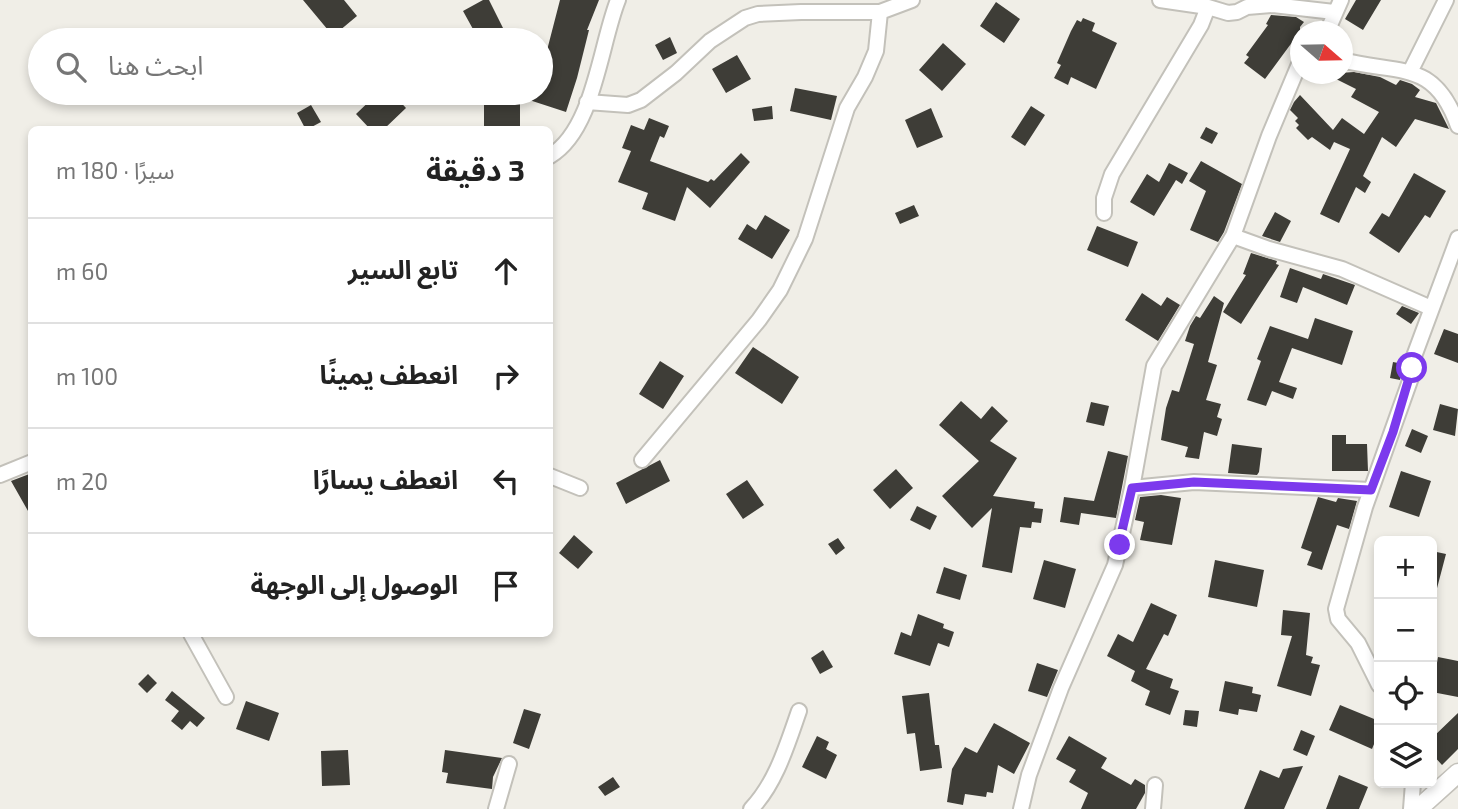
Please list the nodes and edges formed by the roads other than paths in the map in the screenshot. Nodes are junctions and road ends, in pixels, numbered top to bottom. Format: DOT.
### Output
graph roads {
  1 [pos="618,0"];
  2 [pos="912,0"];
  3 [pos="1160,0"];
  4 [pos="1446,0"];
  5 [pos="1338,6"];
  6 [pos="1208,7"];
  7 [pos="880,12"];
  8 [pos="1353,62"];
  9 [pos="1410,72"];
  10 [pos="1291,84"];
  11 [pos="587,102"];
  12 [pos="1458,126"];
  13 [pos="553,153"];
  14 [pos="1104,213"];
  15 [pos="1233,236"];
  16 [pos="1458,238"];
  17 [pos="1431,308"];
  18 [pos="642,460"];
  19 [pos="28,464"];
  20 [pos="0,475"];
  21 [pos="553,477"];
  22 [pos="580,488"];
  23 [pos="1132,488"];
  24 [pos="1371,490"];
  25 [pos="193,637"];
  26 [pos="1374,675"];
  27 [pos="226,697"];
  28 [pos="799,711"];
  29 [pos="509,764"];
  30 [pos="1458,773"];
  31 [pos="1156,785"];
  32 [pos="1413,788"];
  33 [pos="495,809"];
  34 [pos="751,809"];
  35 [pos="1021,809"];
  36 [pos="1153,809"];
  37 [pos="1411,809"];
  38 [pos="1418,809"];
  1 -- 11 [label="street"];
  2 -- 7 [label="street"];
  3 -- 6 [label="street"];
  4 -- 9 [label="street"];
  5 -- 6 [label="street"];
  6 -- 14 [label="street"];
  7 -- 11 [label="street"];
  7 -- 18 [label="street"];
  8 -- 9 [label="street"];
  9 -- 12 [label="street"];
  10 -- 15 [label="street"];
  11 -- 13 [label="street"];
  15 -- 17 [label="street"];
  15 -- 23 [label="street"];
  16 -- 17 [label="street"];
  17 -- 24 [label="street"];
  19 -- 20 [label="street"];
  21 -- 22 [label="street"];
  23 -- 24 [label="street"];
  23 -- 35 [label="street"];
  24 -- 26 [label="street"];
  25 -- 27 [label="street"];
  28 -- 34 [label="street"];
  29 -- 33 [label="street"];
  30 -- 38 [label="street"];
  31 -- 36 [label="street"];
  32 -- 37 [label="street"];
}
